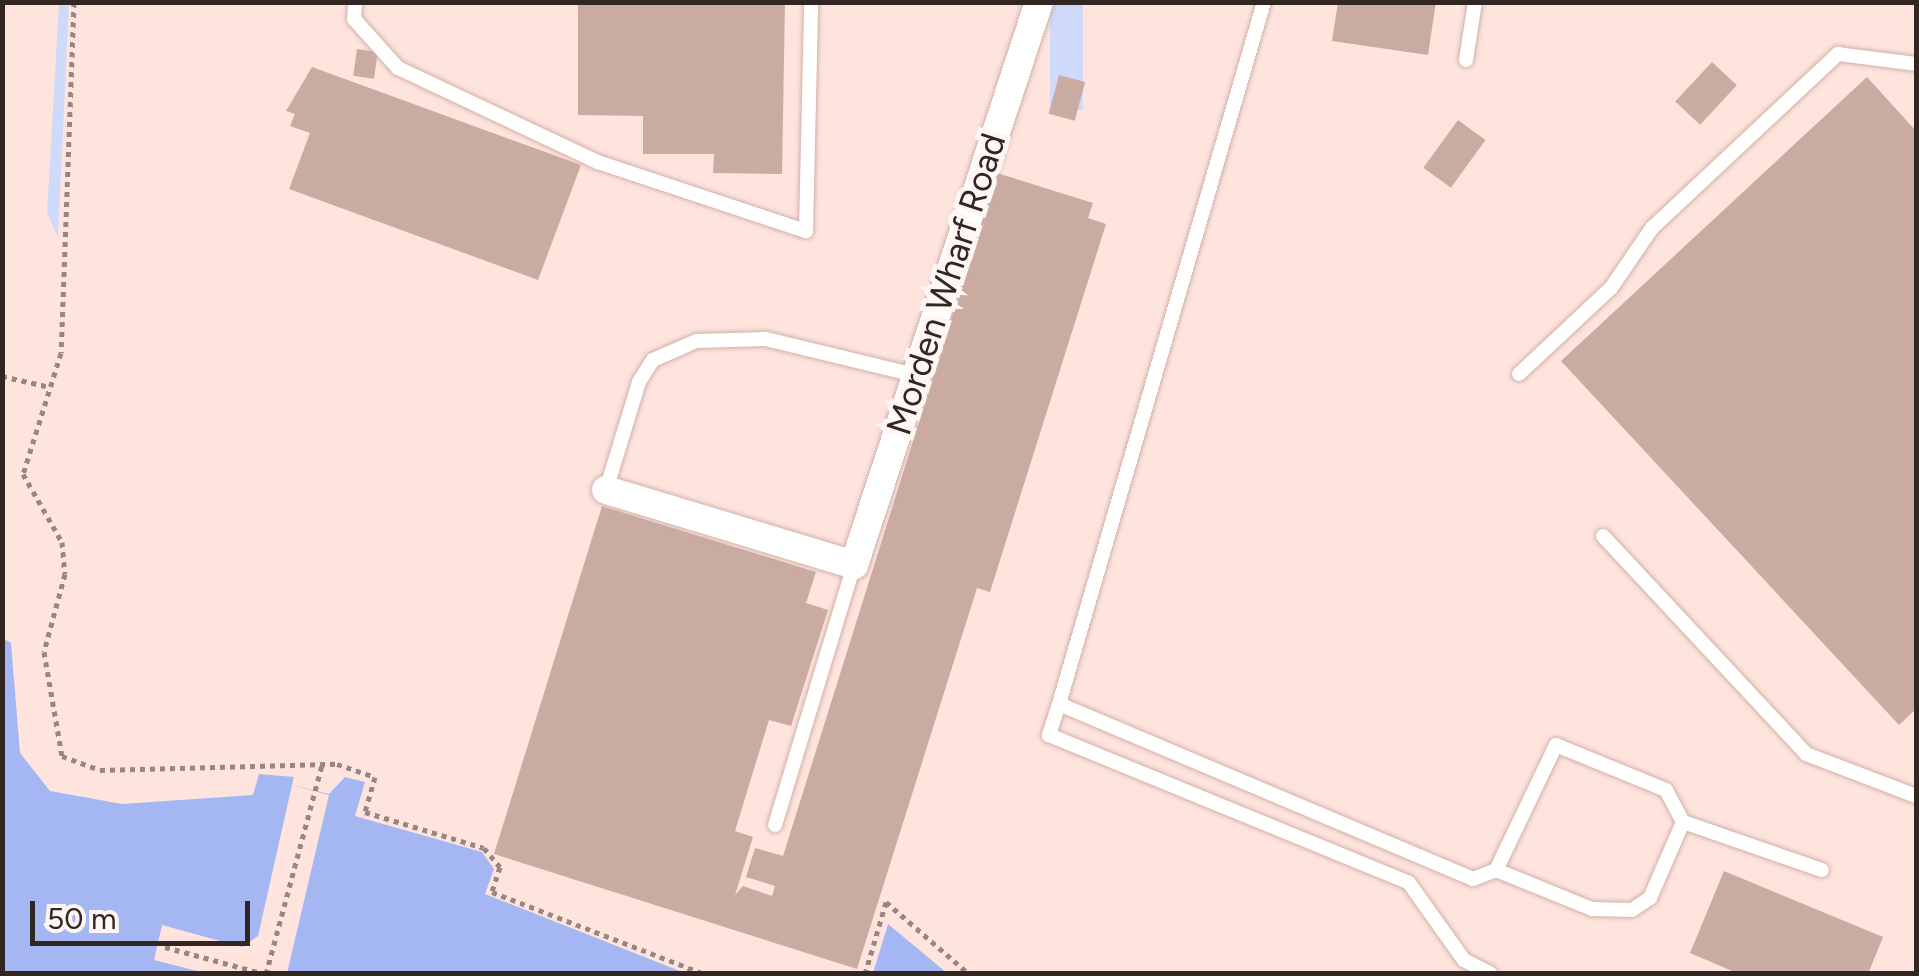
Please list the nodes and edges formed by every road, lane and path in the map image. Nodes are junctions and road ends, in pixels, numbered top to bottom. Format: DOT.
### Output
graph roads {
  1 [pos="74,2"];
  2 [pos="355,2"];
  3 [pos="811,2"];
  4 [pos="1039,2"];
  5 [pos="1264,2"];
  6 [pos="1475,2"];
  7 [pos="1466,60"];
  8 [pos="1916,64"];
  9 [pos="915,374"];
  10 [pos="1519,374"];
  11 [pos="2,376"];
  12 [pos="50,388"];
  13 [pos="606,490"];
  14 [pos="1603,536"];
  15 [pos="854,565"];
  16 [pos="1058,704"];
  17 [pos="322,765"];
  18 [pos="1916,796"];
  19 [pos="1683,822"];
  20 [pos="775,824"];
  21 [pos="1496,870"];
  22 [pos="1822,870"];
  23 [pos="165,947"];
  24 [pos="265,974"];
  25 [pos="704,974"];
  26 [pos="865,974"];
  27 [pos="969,974"];
  28 [pos="1491,974"];
  1 -- 12 [label="path"];
  2 -- 3 [label="lane"];
  4 -- 9 [label="street, Morden Wharf Road"];
  5 -- 16 [label="lane"];
  6 -- 7 [label="lane"];
  8 -- 10 [label="lane"];
  9 -- 13 [label="lane"];
  9 -- 15 [label="street, Morden Wharf Road"];
  11 -- 12 [label="path"];
  12 -- 17 [label="path"];
  13 -- 15 [label="street"];
  14 -- 18 [label="lane"];
  15 -- 20 [label="lane"];
  16 -- 21 [label="lane"];
  16 -- 28 [label="lane"];
  17 -- 24 [label="path"];
  17 -- 25 [label="path"];
  19 -- 21 [label="lane"];
  19 -- 21 [label="lane"];
  19 -- 22 [label="lane"];
  23 -- 24 [label="path"];
  26 -- 27 [label="path"];
}
